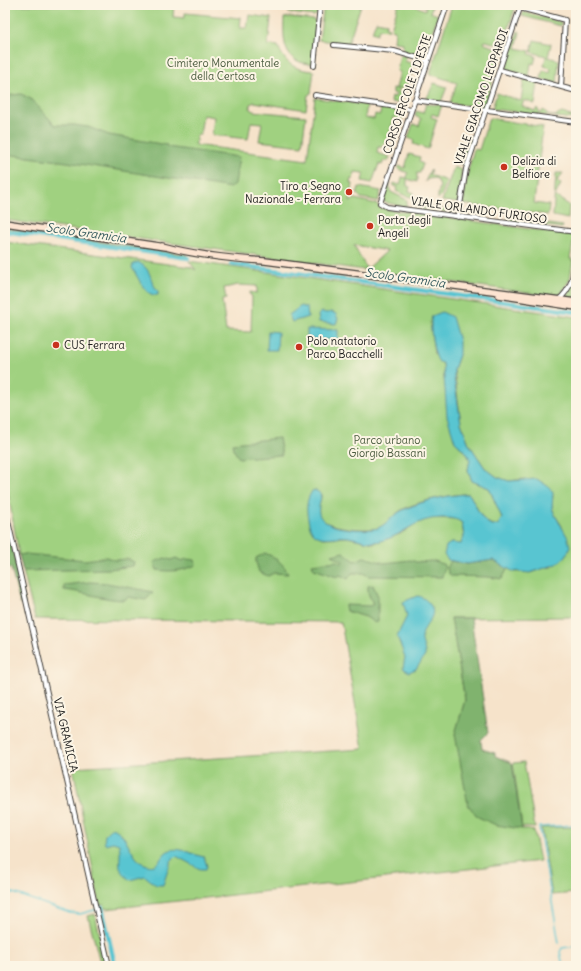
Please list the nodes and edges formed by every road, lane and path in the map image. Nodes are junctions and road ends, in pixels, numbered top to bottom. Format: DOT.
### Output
graph roads {
  1 [pos="320,5"];
  2 [pos="447,5"];
  3 [pos="521,7"];
  4 [pos="334,45"];
  5 [pos="428,61"];
  6 [pos="314,66"];
  7 [pos="500,70"];
  8 [pos="560,87"];
  9 [pos="576,91"];
  10 [pos="315,95"];
  11 [pos="414,100"];
  12 [pos="412,109"];
  13 [pos="487,110"];
  14 [pos="576,122"];
  15 [pos="380,203"];
  16 [pos="458,217"];
  17 [pos="5,223"];
  18 [pos="576,232"];
  19 [pos="576,254"];
  20 [pos="561,302"];
  21 [pos="576,302"];
  22 [pos="576,306"];
  23 [pos="5,508"];
  24 [pos="109,966"];
  1 -- 6 [label="street"];
  2 -- 5 [label="street, CORSO ERCOLE I D'ESTE"];
  3 -- 7 [label="street, VIALE GIACOMO LEOPARDI"];
  3 -- 8 [label="street"];
  4 -- 5 [label="street"];
  5 -- 11 [label="street, CORSO ERCOLE I D'ESTE"];
  7 -- 8 [label="street"];
  7 -- 13 [label="street, VIALE GIACOMO LEOPARDI"];
  8 -- 9 [label="street"];
  10 -- 12 [label="street"];
  11 -- 12 [label="street, CORSO ERCOLE I D'ESTE"];
  11 -- 13 [label="street"];
  12 -- 15 [label="street, CORSO ERCOLE I D'ESTE"];
  13 -- 14 [label="street"];
  13 -- 16 [label="street, VIALE GIACOMO LEOPARDI"];
  15 -- 16 [label="street, VIALE ORLANDO FURIOSO"];
  16 -- 18 [label="street, VIALE ORLANDO FURIOSO"];
  17 -- 20 [label="main road"];
  19 -- 20 [label="street"];
  20 -- 21 [label="main road"];
  20 -- 22 [label="main road"];
  23 -- 24 [label="street, VIA GRAMICIA"];
}
